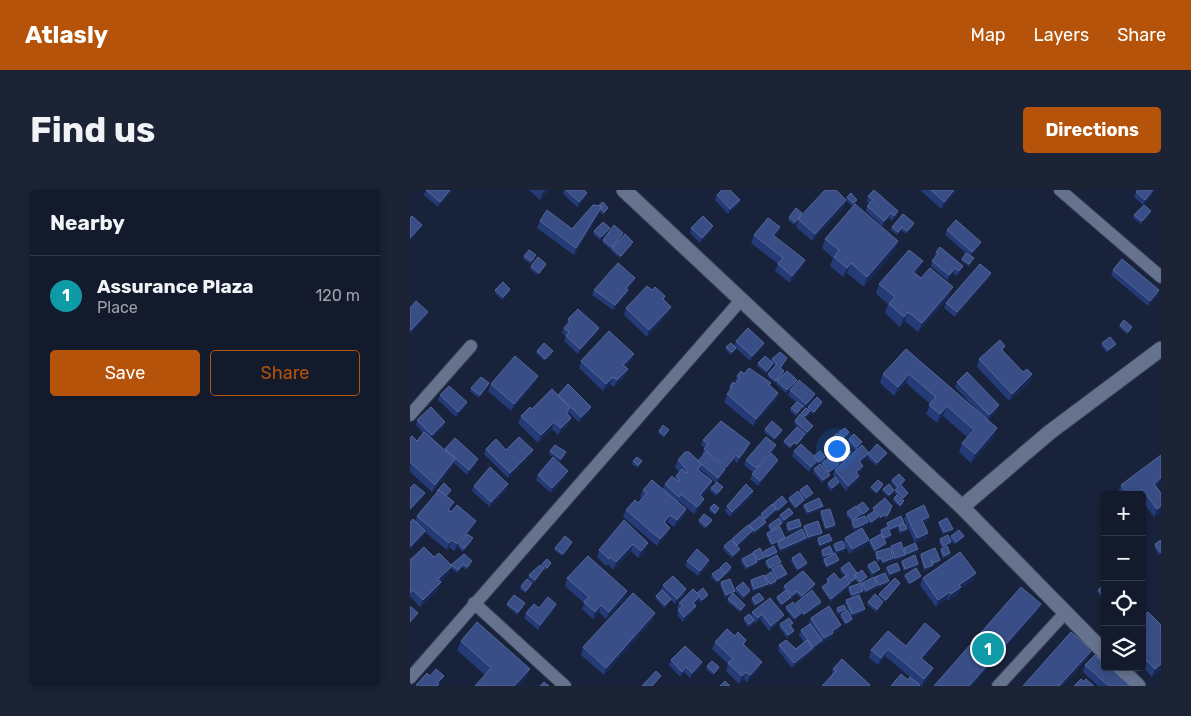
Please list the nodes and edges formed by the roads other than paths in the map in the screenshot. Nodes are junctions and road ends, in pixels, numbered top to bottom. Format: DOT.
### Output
graph roads {
  1 [pos="624,190"];
  2 [pos="1060,190"];
  3 [pos="1161,277"];
  4 [pos="740,300"];
  5 [pos="471,346"];
  6 [pos="1161,349"];
  7 [pos="410,415"];
  8 [pos="962,507"];
  9 [pos="474,604"];
  10 [pos="1066,613"];
  11 [pos="1101,649"];
  12 [pos="1123,671"];
  13 [pos="411,674"];
  14 [pos="565,686"];
  15 [pos="998,686"];
  16 [pos="1138,686"];
  1 -- 4 [label="street"];
  2 -- 3 [label="street"];
  4 -- 8 [label="street"];
  4 -- 9 [label="street"];
  5 -- 7 [label="street"];
  6 -- 8 [label="street"];
  8 -- 10 [label="street"];
  9 -- 13 [label="street"];
  9 -- 14 [label="street"];
  10 -- 11 [label="street"];
  10 -- 15 [label="street"];
  12 -- 16 [label="street"];
}
